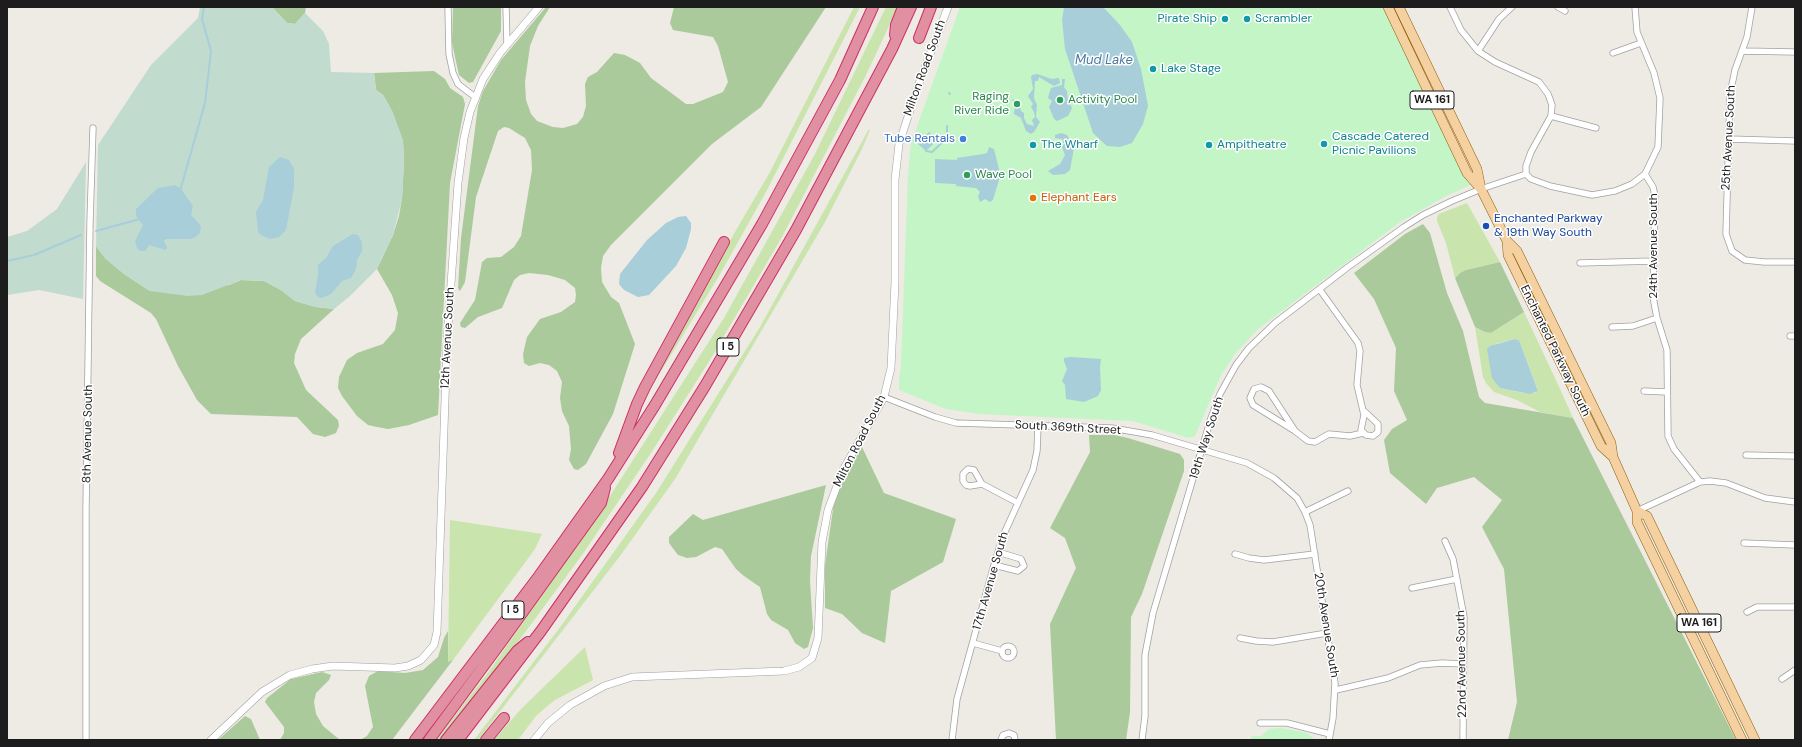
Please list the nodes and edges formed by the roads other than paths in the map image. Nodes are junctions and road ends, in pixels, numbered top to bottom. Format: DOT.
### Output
graph roads {
  1 [pos="448,7"];
  2 [pos="506,7"];
  3 [pos="539,7"];
  4 [pos="873,7"];
  5 [pos="903,7"];
  6 [pos="911,7"];
  7 [pos="931,7"];
  8 [pos="948,7"];
  9 [pos="1388,7"];
  10 [pos="1399,7"];
  11 [pos="1450,7"];
  12 [pos="1512,7"];
  13 [pos="1558,7"];
  14 [pos="1635,7"];
  15 [pos="1752,7"];
  16 [pos="1565,10"];
  17 [pos="919,38"];
  18 [pos="895,43"];
  19 [pos="1640,43"];
  20 [pos="507,45"];
  21 [pos="1478,51"];
  22 [pos="1743,51"];
  23 [pos="1795,52"];
  24 [pos="1613,53"];
  25 [pos="475,97"];
  26 [pos="1551,116"];
  27 [pos="93,128"];
  28 [pos="1596,128"];
  29 [pos="1729,139"];
  30 [pos="1795,140"];
  31 [pos="1526,174"];
  32 [pos="1645,174"];
  33 [pos="1481,189"];
  34 [pos="724,242"];
  35 [pos="1653,261"];
  36 [pos="1795,262"];
  37 [pos="1580,263"];
  38 [pos="1320,290"];
  39 [pos="1656,318"];
  40 [pos="1612,327"];
  41 [pos="1644,391"];
  42 [pos="1667,392"];
  43 [pos="884,397"];
  44 [pos="1364,411"];
  45 [pos="1038,426"];
  46 [pos="1294,431"];
  47 [pos="1363,433"];
  48 [pos="1202,450"];
  49 [pos="1746,455"];
  50 [pos="1795,456"];
  51 [pos="614,468"];
  52 [pos="608,479"];
  53 [pos="1700,482"];
  54 [pos="982,484"];
  55 [pos="1348,491"];
  56 [pos="1795,502"];
  57 [pos="1018,503"];
  58 [pos="1637,511"];
  59 [pos="1305,512"];
  60 [pos="1445,542"];
  61 [pos="1744,543"];
  62 [pos="1795,545"];
  63 [pos="998,552"];
  64 [pos="1235,554"];
  65 [pos="1315,554"];
  66 [pos="994,565"];
  67 [pos="1457,579"];
  68 [pos="1412,588"];
  69 [pos="1795,607"];
  70 [pos="1747,612"];
  71 [pos="541,631"];
  72 [pos="1327,633"];
  73 [pos="1240,638"];
  74 [pos="973,643"];
  75 [pos="1002,651"];
  76 [pos="1464,664"];
  77 [pos="1795,670"];
  78 [pos="1782,678"];
  79 [pos="1336,690"];
  80 [pos="504,718"];
  81 [pos="1260,723"];
  82 [pos="1330,737"];
  83 [pos="86,740"];
  84 [pos="211,740"];
  85 [pos="415,740"];
  86 [pos="429,740"];
  87 [pos="446,740"];
  88 [pos="458,740"];
  89 [pos="486,740"];
  90 [pos="534,740"];
  91 [pos="952,740"];
  92 [pos="1000,740"];
  93 [pos="1015,740"];
  94 [pos="1142,740"];
  95 [pos="1462,740"];
  96 [pos="1742,740"];
  97 [pos="1755,740"];
  1 -- 25 [label="street"];
  2 -- 20 [label="street"];
  3 -- 20 [label="street, 12th Avenue South"];
  4 -- 51 [label="highway, I 5"];
  5 -- 18 [label="highway, I 5"];
  6 -- 18 [label="highway, I 5"];
  7 -- 17 [label="highway"];
  8 -- 43 [label="street, Milton Road South"];
  9 -- 33 [label="main road, Enchanted Parkway South / WA 161"];
  10 -- 33 [label="main road, Enchanted Parkway South / WA 161"];
  11 -- 21 [label="street"];
  12 -- 21 [label="street"];
  13 -- 16 [label="street"];
  14 -- 19 [label="street"];
  15 -- 22 [label="street, 25th Avenue South"];
  18 -- 71 [label="highway, I 5"];
  19 -- 24 [label="street"];
  19 -- 32 [label="street"];
  20 -- 25 [label="street, 12th Avenue South"];
  21 -- 26 [label="street"];
  22 -- 23 [label="street"];
  22 -- 29 [label="street, 25th Avenue South"];
  25 -- 84 [label="street, 12th Avenue South"];
  26 -- 28 [label="street"];
  26 -- 31 [label="street"];
  27 -- 83 [label="street, 8th Avenue South"];
  29 -- 30 [label="street"];
  29 -- 36 [label="street, 25th Avenue South"];
  31 -- 32 [label="street"];
  31 -- 33 [label="street, 19th Way South"];
  32 -- 35 [label="street, 24th Avenue South"];
  33 -- 38 [label="street, 19th Way South"];
  33 -- 58 [label="main road, Enchanted Parkway South / WA 161"];
  34 -- 51 [label="highway"];
  35 -- 37 [label="street"];
  35 -- 39 [label="street, 24th Avenue South"];
  38 -- 44 [label="street"];
  38 -- 48 [label="street, 19th Way South"];
  39 -- 40 [label="street"];
  39 -- 42 [label="street, 24th Avenue South"];
  41 -- 42 [label="street"];
  42 -- 53 [label="street, 24th Avenue South"];
  43 -- 45 [label="street, South 369th Street"];
  43 -- 90 [label="street, Milton Road South"];
  44 -- 47 [label="street"];
  44 -- 47 [label="street"];
  45 -- 48 [label="street, South 369th Street"];
  45 -- 57 [label="street, 17th Avenue South"];
  46 -- 46 [label="street"];
  46 -- 47 [label="street"];
  48 -- 59 [label="street, South 369th Street"];
  48 -- 94 [label="street, 19th Way South"];
  49 -- 50 [label="street"];
  51 -- 52 [label="highway, I 5"];
  52 -- 85 [label="highway, I 5"];
  52 -- 86 [label="highway, I 5"];
  53 -- 56 [label="street"];
  53 -- 58 [label="street"];
  54 -- 57 [label="street"];
  55 -- 59 [label="street"];
  57 -- 63 [label="street, 17th Avenue South"];
  58 -- 96 [label="main road, Enchanted Parkway South / WA 161"];
  58 -- 97 [label="main road, Enchanted Parkway South / WA 161"];
  59 -- 65 [label="street, 20th Avenue South"];
  60 -- 67 [label="street, 22nd Avenue South"];
  61 -- 62 [label="street"];
  63 -- 66 [label="street, 17th Avenue South"];
  63 -- 66 [label="street"];
  64 -- 65 [label="street"];
  65 -- 72 [label="street, 20th Avenue South"];
  66 -- 74 [label="street, 17th Avenue South"];
  67 -- 68 [label="street"];
  67 -- 76 [label="street, 22nd Avenue South"];
  69 -- 70 [label="street"];
  71 -- 87 [label="highway, I 5"];
  71 -- 88 [label="highway, I 5"];
  72 -- 73 [label="street"];
  72 -- 79 [label="street, 20th Avenue South"];
  74 -- 75 [label="street"];
  74 -- 91 [label="street, 17th Avenue South"];
  76 -- 79 [label="street"];
  76 -- 95 [label="street, 22nd Avenue South"];
  77 -- 78 [label="street"];
  79 -- 82 [label="street, 20th Avenue South"];
  80 -- 89 [label="highway"];
  81 -- 82 [label="street"];
  92 -- 93 [label="street"];
}
